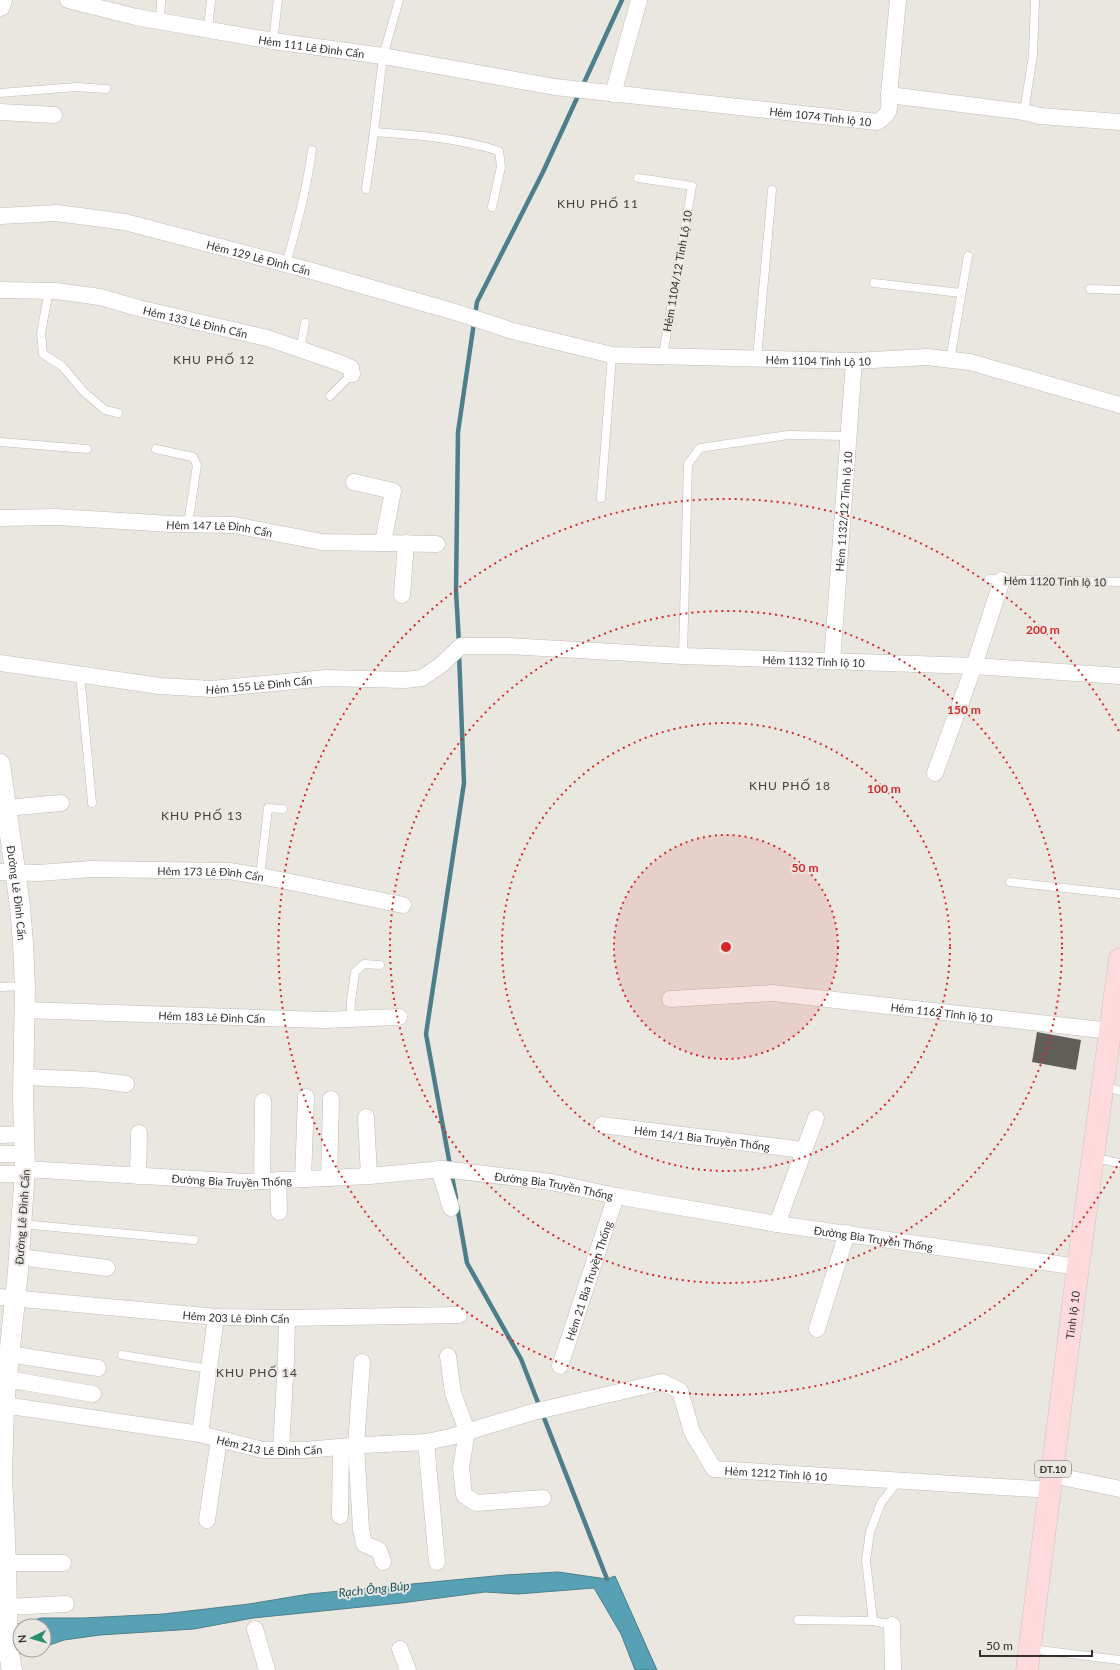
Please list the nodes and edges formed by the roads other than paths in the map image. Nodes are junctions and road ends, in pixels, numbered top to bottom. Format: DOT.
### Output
graph roads {
  1 [pos="2,0"];
  2 [pos="68,0"];
  3 [pos="161,0"];
  4 [pos="211,0"];
  5 [pos="278,0"];
  6 [pos="399,0"];
  7 [pos="639,0"];
  8 [pos="1035,0"];
  9 [pos="895,1"];
  10 [pos="0,6"];
  11 [pos="160,21"];
  12 [pos="208,29"];
  13 [pos="273,41"];
  14 [pos="383,56"];
  15 [pos="106,89"];
  16 [pos="596,92"];
  17 [pos="0,93"];
  18 [pos="613,94"];
  19 [pos="889,95"];
  20 [pos="0,112"];
  21 [pos="1024,112"];
  22 [pos="54,115"];
  23 [pos="1120,122"];
  24 [pos="374,132"];
  25 [pos="312,150"];
  26 [pos="638,178"];
  27 [pos="366,189"];
  28 [pos="772,190"];
  29 [pos="492,207"];
  30 [pos="0,216"];
  31 [pos="968,256"];
  32 [pos="286,264"];
  33 [pos="874,283"];
  34 [pos="1090,289"];
  35 [pos="0,290"];
  36 [pos="49,290"];
  37 [pos="1120,290"];
  38 [pos="962,293"];
  39 [pos="305,323"];
  40 [pos="513,331"];
  41 [pos="300,350"];
  42 [pos="612,354"];
  43 [pos="663,355"];
  44 [pos="757,358"];
  45 [pos="950,360"];
  46 [pos="854,361"];
  47 [pos="352,374"];
  48 [pos="330,396"];
  49 [pos="1120,405"];
  50 [pos="118,413"];
  51 [pos="848,436"];
  52 [pos="0,442"];
  53 [pos="156,448"];
  54 [pos="87,449"];
  55 [pos="354,482"];
  56 [pos="601,498"];
  57 [pos="0,518"];
  58 [pos="188,524"];
  59 [pos="384,543"];
  60 [pos="406,543"];
  61 [pos="437,544"];
  62 [pos="996,579"];
  63 [pos="1120,582"];
  64 [pos="402,596"];
  65 [pos="508,646"];
  66 [pos="683,656"];
  67 [pos="832,662"];
  68 [pos="0,663"];
  69 [pos="974,666"];
  70 [pos="80,674"];
  71 [pos="1120,676"];
  72 [pos="0,764"];
  73 [pos="935,773"];
  74 [pos="61,803"];
  75 [pos="92,803"];
  76 [pos="283,809"];
  77 [pos="4,815"];
  78 [pos="5,846"];
  79 [pos="7,872"];
  80 [pos="260,876"];
  81 [pos="1010,882"];
  82 [pos="1120,894"];
  83 [pos="404,905"];
  84 [pos="1120,959"];
  85 [pos="380,965"];
  86 [pos="25,986"];
  87 [pos="0,987"];
  88 [pos="670,999"];
  89 [pos="24,1010"];
  90 [pos="399,1017"];
  91 [pos="350,1019"];
  92 [pos="1111,1031"];
  93 [pos="24,1077"];
  94 [pos="126,1084"];
  95 [pos="1112,1088"];
  96 [pos="306,1097"];
  97 [pos="331,1099"];
  98 [pos="263,1101"];
  99 [pos="366,1116"];
  100 [pos="816,1118"];
  101 [pos="602,1125"];
  102 [pos="139,1133"];
  103 [pos="24,1134"];
  104 [pos="0,1135"];
  105 [pos="803,1150"];
  106 [pos="0,1154"];
  107 [pos="1093,1158"];
  108 [pos="1120,1163"];
  109 [pos="25,1166"];
  110 [pos="441,1169"];
  111 [pos="0,1174"];
  112 [pos="138,1176"];
  113 [pos="369,1176"];
  114 [pos="329,1178"];
  115 [pos="303,1179"];
  116 [pos="270,1181"];
  117 [pos="616,1196"];
  118 [pos="451,1208"];
  119 [pos="279,1212"];
  120 [pos="21,1224"];
  121 [pos="777,1224"];
  122 [pos="847,1233"];
  123 [pos="194,1240"];
  124 [pos="19,1257"];
  125 [pos="1078,1267"];
  126 [pos="108,1268"];
  127 [pos="7,1298"];
  128 [pos="459,1315"];
  129 [pos="216,1317"];
  130 [pos="287,1318"];
  131 [pos="817,1329"];
  132 [pos="9,1354"];
  133 [pos="122,1355"];
  134 [pos="448,1356"];
  135 [pos="362,1362"];
  136 [pos="560,1366"];
  137 [pos="98,1368"];
  138 [pos="209,1369"];
  139 [pos="4,1381"];
  140 [pos="93,1394"];
  141 [pos="4,1405"];
  142 [pos="533,1412"];
  143 [pos="467,1431"];
  144 [pos="200,1434"];
  145 [pos="219,1439"];
  146 [pos="426,1442"];
  147 [pos="348,1446"];
  148 [pos="281,1450"];
  149 [pos="1,1475"];
  150 [pos="898,1480"];
  151 [pos="1052,1483"];
  152 [pos="1120,1489"];
  153 [pos="543,1498"];
  154 [pos="340,1516"];
  155 [pos="207,1520"];
  156 [pos="383,1562"];
  157 [pos="437,1562"];
  158 [pos="6,1563"];
  159 [pos="63,1563"];
  160 [pos="66,1604"];
  161 [pos="5,1606"];
  162 [pos="798,1620"];
  163 [pos="873,1621"];
  164 [pos="892,1625"];
  165 [pos="255,1629"];
  166 [pos="400,1649"];
  167 [pos="1029,1660"];
  168 [pos="1120,1660"];
  169 [pos="8,1666"];
  170 [pos="267,1670"];
  171 [pos="408,1670"];
  172 [pos="893,1670"];
  1 -- 10 [label="street"];
  2 -- 11 [label="street, Hẻm 111 Lê Đình Cẩn"];
  3 -- 11 [label="lane"];
  4 -- 12 [label="lane"];
  5 -- 13 [label="lane"];
  6 -- 14 [label="lane"];
  7 -- 18 [label="street"];
  8 -- 21 [label="lane"];
  9 -- 19 [label="street"];
  11 -- 12 [label="street, Hẻm 111 Lê Đình Cẩn"];
  12 -- 13 [label="street, Hẻm 111 Lê Đình Cẩn"];
  13 -- 14 [label="street, Hẻm 111 Lê Đình Cẩn"];
  14 -- 16 [label="street, Hẻm 111 Lê Đình Cẩn"];
  14 -- 24 [label="lane"];
  15 -- 17 [label="lane"];
  16 -- 18 [label="street, Hẻm 1074 Tỉnh lộ 10"];
  18 -- 19 [label="street, Hẻm 1074 Tỉnh lộ 10"];
  19 -- 21 [label="street"];
  20 -- 22 [label="street"];
  21 -- 23 [label="street"];
  24 -- 27 [label="lane"];
  24 -- 29 [label="lane"];
  25 -- 32 [label="lane"];
  26 -- 43 [label="lane, Hẻm 1104/12 Tỉnh Lộ 10"];
  28 -- 44 [label="lane"];
  30 -- 32 [label="street, Hẻm 129 Lê Đình Cẩn"];
  31 -- 38 [label="lane"];
  32 -- 40 [label="street, Hẻm 129 Lê Đình Cẩn"];
  33 -- 38 [label="lane"];
  34 -- 37 [label="lane"];
  35 -- 36 [label="street, Hẻm 133 Lê Đình Cẩn"];
  36 -- 41 [label="street, Hẻm 133 Lê Đình Cẩn"];
  36 -- 50 [label="lane"];
  38 -- 45 [label="lane"];
  39 -- 41 [label="lane"];
  40 -- 42 [label="street, Hẻm 1104 Tỉnh Lộ 10"];
  41 -- 47 [label="street, Hẻm 133 Lê Đình Cẩn"];
  42 -- 43 [label="street, Hẻm 1104 Tỉnh Lộ 10"];
  42 -- 56 [label="lane"];
  43 -- 44 [label="street, Hẻm 1104 Tỉnh Lộ 10"];
  44 -- 46 [label="street, Hẻm 1104 Tỉnh Lộ 10"];
  45 -- 46 [label="street, Hẻm 1104 Tỉnh Lộ 10"];
  45 -- 49 [label="street, Hẻm 1104 Tỉnh Lộ 10"];
  46 -- 51 [label="street, Hẻm 1132/12 Tỉnh lộ 10"];
  47 -- 48 [label="lane, Hẻm 133 Lê Đình Cẩn"];
  51 -- 66 [label="lane"];
  51 -- 67 [label="street, Hẻm 1132/12 Tỉnh lộ 10"];
  52 -- 54 [label="lane"];
  53 -- 58 [label="lane"];
  55 -- 59 [label="street"];
  57 -- 58 [label="street, Hẻm 147 Lê Đình Cẩn"];
  58 -- 59 [label="street, Hẻm 147 Lê Đình Cẩn"];
  59 -- 60 [label="street, Hẻm 147 Lê Đình Cẩn"];
  60 -- 61 [label="street, Hẻm 147 Lê Đình Cẩn"];
  60 -- 64 [label="street"];
  62 -- 63 [label="lane, Hẻm 1120 Tỉnh lộ 10"];
  62 -- 69 [label="street"];
  65 -- 66 [label="street, Hẻm 1132 Tỉnh lộ 10"];
  65 -- 70 [label="street, Hẻm 155 Lê Đình Cẩn"];
  66 -- 67 [label="street, Hẻm 1132 Tỉnh lộ 10"];
  67 -- 69 [label="street, Hẻm 1132 Tỉnh lộ 10"];
  68 -- 70 [label="street, Hẻm 155 Lê Đình Cẩn"];
  69 -- 71 [label="street, Hẻm 1132 Tỉnh lộ 10"];
  69 -- 73 [label="street"];
  70 -- 75 [label="lane"];
  72 -- 77 [label="street, Đường Lê Đình Cẩn"];
  74 -- 77 [label="street"];
  76 -- 80 [label="lane"];
  77 -- 78 [label="street, Đường Lê Đình Cẩn"];
  78 -- 79 [label="street, Đường Lê Đình Cẩn"];
  79 -- 80 [label="street, Hẻm 173 Lê Đình Cẩn"];
  79 -- 86 [label="street, Đường Lê Đình Cẩn"];
  80 -- 83 [label="street, Hẻm 173 Lê Đình Cẩn"];
  81 -- 82 [label="lane"];
  84 -- 92 [label="main road, Tỉnh lộ 10 / ĐT.10"];
  85 -- 91 [label="lane"];
  86 -- 87 [label="lane"];
  86 -- 89 [label="street, Đường Lê Đình Cẩn"];
  88 -- 92 [label="street, Hẻm 1162 Tỉnh lộ 10"];
  89 -- 91 [label="street, Hẻm 183 Lê Đình Cẩn"];
  89 -- 93 [label="street, Đường Lê Đình Cẩn"];
  90 -- 91 [label="street, Hẻm 183 Lê Đình Cẩn"];
  92 -- 95 [label="main road, Tỉnh lộ 10 / ĐT.10"];
  93 -- 94 [label="street"];
  93 -- 103 [label="street, Đường Lê Đình Cẩn"];
  95 -- 107 [label="main road, Tỉnh lộ 10 / ĐT.10"];
  96 -- 115 [label="street"];
  97 -- 114 [label="street"];
  98 -- 116 [label="street"];
  99 -- 113 [label="street"];
  100 -- 105 [label="street"];
  101 -- 105 [label="street, Hẻm 14/1 Bia Truyền Thống"];
  102 -- 112 [label="street"];
  103 -- 104 [label="street"];
  103 -- 109 [label="street, Đường Lê Đình Cẩn"];
  105 -- 121 [label="street"];
  106 -- 109 [label="street"];
  107 -- 108 [label="lane"];
  107 -- 125 [label="main road, Tỉnh lộ 10 / ĐT.10"];
  109 -- 111 [label="street"];
  109 -- 112 [label="street, Đường Bia Truyền Thống"];
  109 -- 120 [label="street, Đường Lê Đình Cẩn"];
  110 -- 113 [label="street, Đường Bia Truyền Thống"];
  110 -- 117 [label="street, Đường Bia Truyền Thống"];
  110 -- 118 [label="street"];
  112 -- 116 [label="street, Đường Bia Truyền Thống"];
  113 -- 114 [label="street, Đường Bia Truyền Thống"];
  114 -- 115 [label="street, Đường Bia Truyền Thống"];
  115 -- 116 [label="street, Đường Bia Truyền Thống"];
  116 -- 119 [label="street"];
  117 -- 121 [label="street, Đường Bia Truyền Thống"];
  117 -- 136 [label="street, Hẻm 21 Bia Truyền Thống"];
  120 -- 123 [label="lane"];
  120 -- 124 [label="street, Đường Lê Đình Cẩn"];
  121 -- 122 [label="street, Đường Bia Truyền Thống"];
  122 -- 125 [label="street, Đường Bia Truyền Thống"];
  122 -- 131 [label="street"];
  124 -- 126 [label="street"];
  124 -- 127 [label="street, Đường Lê Đình Cẩn"];
  125 -- 151 [label="main road, Tỉnh lộ 10 / ĐT.10"];
  127 -- 129 [label="street, Hẻm 203 Lê Đình Cẩn"];
  127 -- 132 [label="street, Đường Lê Đình Cẩn"];
  128 -- 130 [label="street, Hẻm 203 Lê Đình Cẩn"];
  129 -- 130 [label="street, Hẻm 203 Lê Đình Cẩn"];
  129 -- 138 [label="street"];
  130 -- 148 [label="street"];
  132 -- 137 [label="street"];
  132 -- 139 [label="street, Đường Lê Đình Cẩn"];
  133 -- 138 [label="lane"];
  134 -- 143 [label="street"];
  135 -- 147 [label="street"];
  138 -- 144 [label="street"];
  139 -- 140 [label="street"];
  139 -- 141 [label="street, Đường Lê Đình Cẩn"];
  141 -- 144 [label="street, Hẻm 213 Lê Đình Cẩn"];
  141 -- 149 [label="street, Đường Lê Đình Cẩn"];
  142 -- 143 [label="street, Hẻm 213 Lê Đình Cẩn"];
  142 -- 150 [label="street, Hẻm 1212 Tỉnh lộ 10"];
  143 -- 146 [label="street, Hẻm 213 Lê Đình Cẩn"];
  143 -- 153 [label="street"];
  144 -- 145 [label="street, Hẻm 213 Lê Đình Cẩn"];
  145 -- 148 [label="street, Hẻm 213 Lê Đình Cẩn"];
  145 -- 155 [label="street"];
  146 -- 147 [label="street, Hẻm 213 Lê Đình Cẩn"];
  146 -- 157 [label="street"];
  147 -- 148 [label="street, Hẻm 213 Lê Đình Cẩn"];
  147 -- 154 [label="street"];
  147 -- 156 [label="street"];
  149 -- 158 [label="street, Đường Lê Đình Cẩn"];
  150 -- 151 [label="street, Hẻm 1212 Tỉnh lộ 10"];
  150 -- 163 [label="lane"];
  151 -- 152 [label="street, Hẻm 1212 Tỉnh lộ 10"];
  151 -- 167 [label="main road, Tỉnh lộ 10 / ĐT.10"];
  158 -- 159 [label="street"];
  158 -- 161 [label="street, Đường Lê Đình Cẩn"];
  160 -- 161 [label="street"];
  161 -- 169 [label="street, Đường Lê Đình Cẩn"];
  162 -- 163 [label="lane"];
  163 -- 164 [label="lane"];
  164 -- 172 [label="street"];
  165 -- 170 [label="street"];
  166 -- 171 [label="street"];
  167 -- 168 [label="lane"];
}
